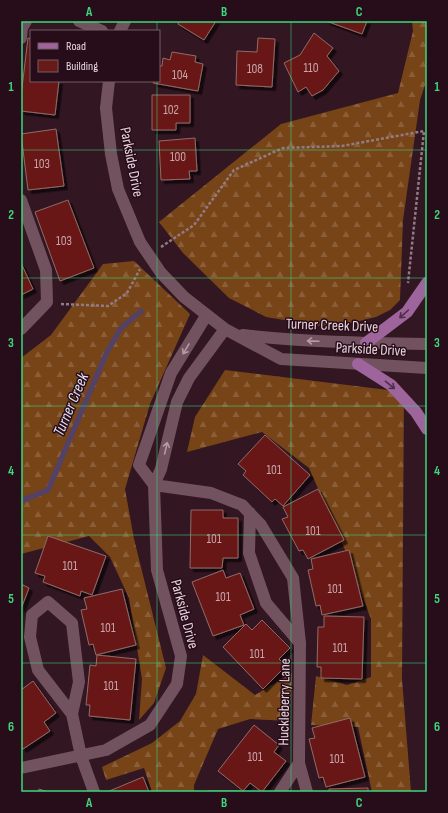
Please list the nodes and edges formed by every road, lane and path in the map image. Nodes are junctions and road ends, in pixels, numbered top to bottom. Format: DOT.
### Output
graph roads {
  1 [pos="26,21"];
  2 [pos="79,21"];
  3 [pos="125,21"];
  4 [pos="100,30"];
  5 [pos="120,30"];
  6 [pos="21,38"];
  7 [pos="109,82"];
  8 [pos="21,200"];
  9 [pos="148,255"];
  10 [pos="408,283"];
  11 [pos="427,283"];
  12 [pos="47,302"];
  13 [pos="206,316"];
  14 [pos="21,329"];
  15 [pos="224,329"];
  16 [pos="236,334"];
  17 [pos="366,343"];
  18 [pos="427,344"];
  19 [pos="358,364"];
  20 [pos="427,368"];
  21 [pos="427,429"];
  22 [pos="154,485"];
  23 [pos="250,513"];
  24 [pos="300,642"];
  25 [pos="72,714"];
  26 [pos="81,756"];
  27 [pos="299,763"];
  28 [pos="21,768"];
  29 [pos="94,792"];
  30 [pos="280,792"];
  31 [pos="307,792"];
  1 -- 6 [label="street"];
  2 -- 4 [label="street"];
  3 -- 5 [label="street"];
  7 -- 9 [label="street, Parkside Drive"];
  8 -- 12 [label="street"];
  9 -- 10 [label="path"];
  9 -- 12 [label="path"];
  9 -- 13 [label="street, Parkside Drive"];
  11 -- 17 [label="main road, one-way"];
  12 -- 14 [label="street"];
  13 -- 15 [label="street, Parkside Drive"];
  13 -- 22 [label="street, one-way"];
  15 -- 16 [label="street, Parkside Drive"];
  22 -- 15 [label="street, Parkside Drive, one-way"];
  17 -- 16 [label="street, Turner Creek Drive, one-way"];
  16 -- 19 [label="street, Parkside Drive"];
  17 -- 18 [label="street, Turner Creek Drive"];
  19 -- 20 [label="street, Parkside Drive"];
  19 -- 21 [label="main road, one-way"];
  22 -- 23 [label="street, Huckleberry Lane"];
  22 -- 26 [label="street, Parkside Drive"];
  23 -- 24 [label="street, Huckleberry Lane"];
  23 -- 24 [label="street, Huckleberry Lane"];
  24 -- 27 [label="street, Huckleberry Lane"];
  25 -- 25 [label="street"];
  25 -- 26 [label="street"];
  26 -- 28 [label="street, Parkside Drive"];
  26 -- 29 [label="street"];
  27 -- 30 [label="street, Huckleberry Lane"];
  27 -- 31 [label="street, Huckleberry Lane"];
}
